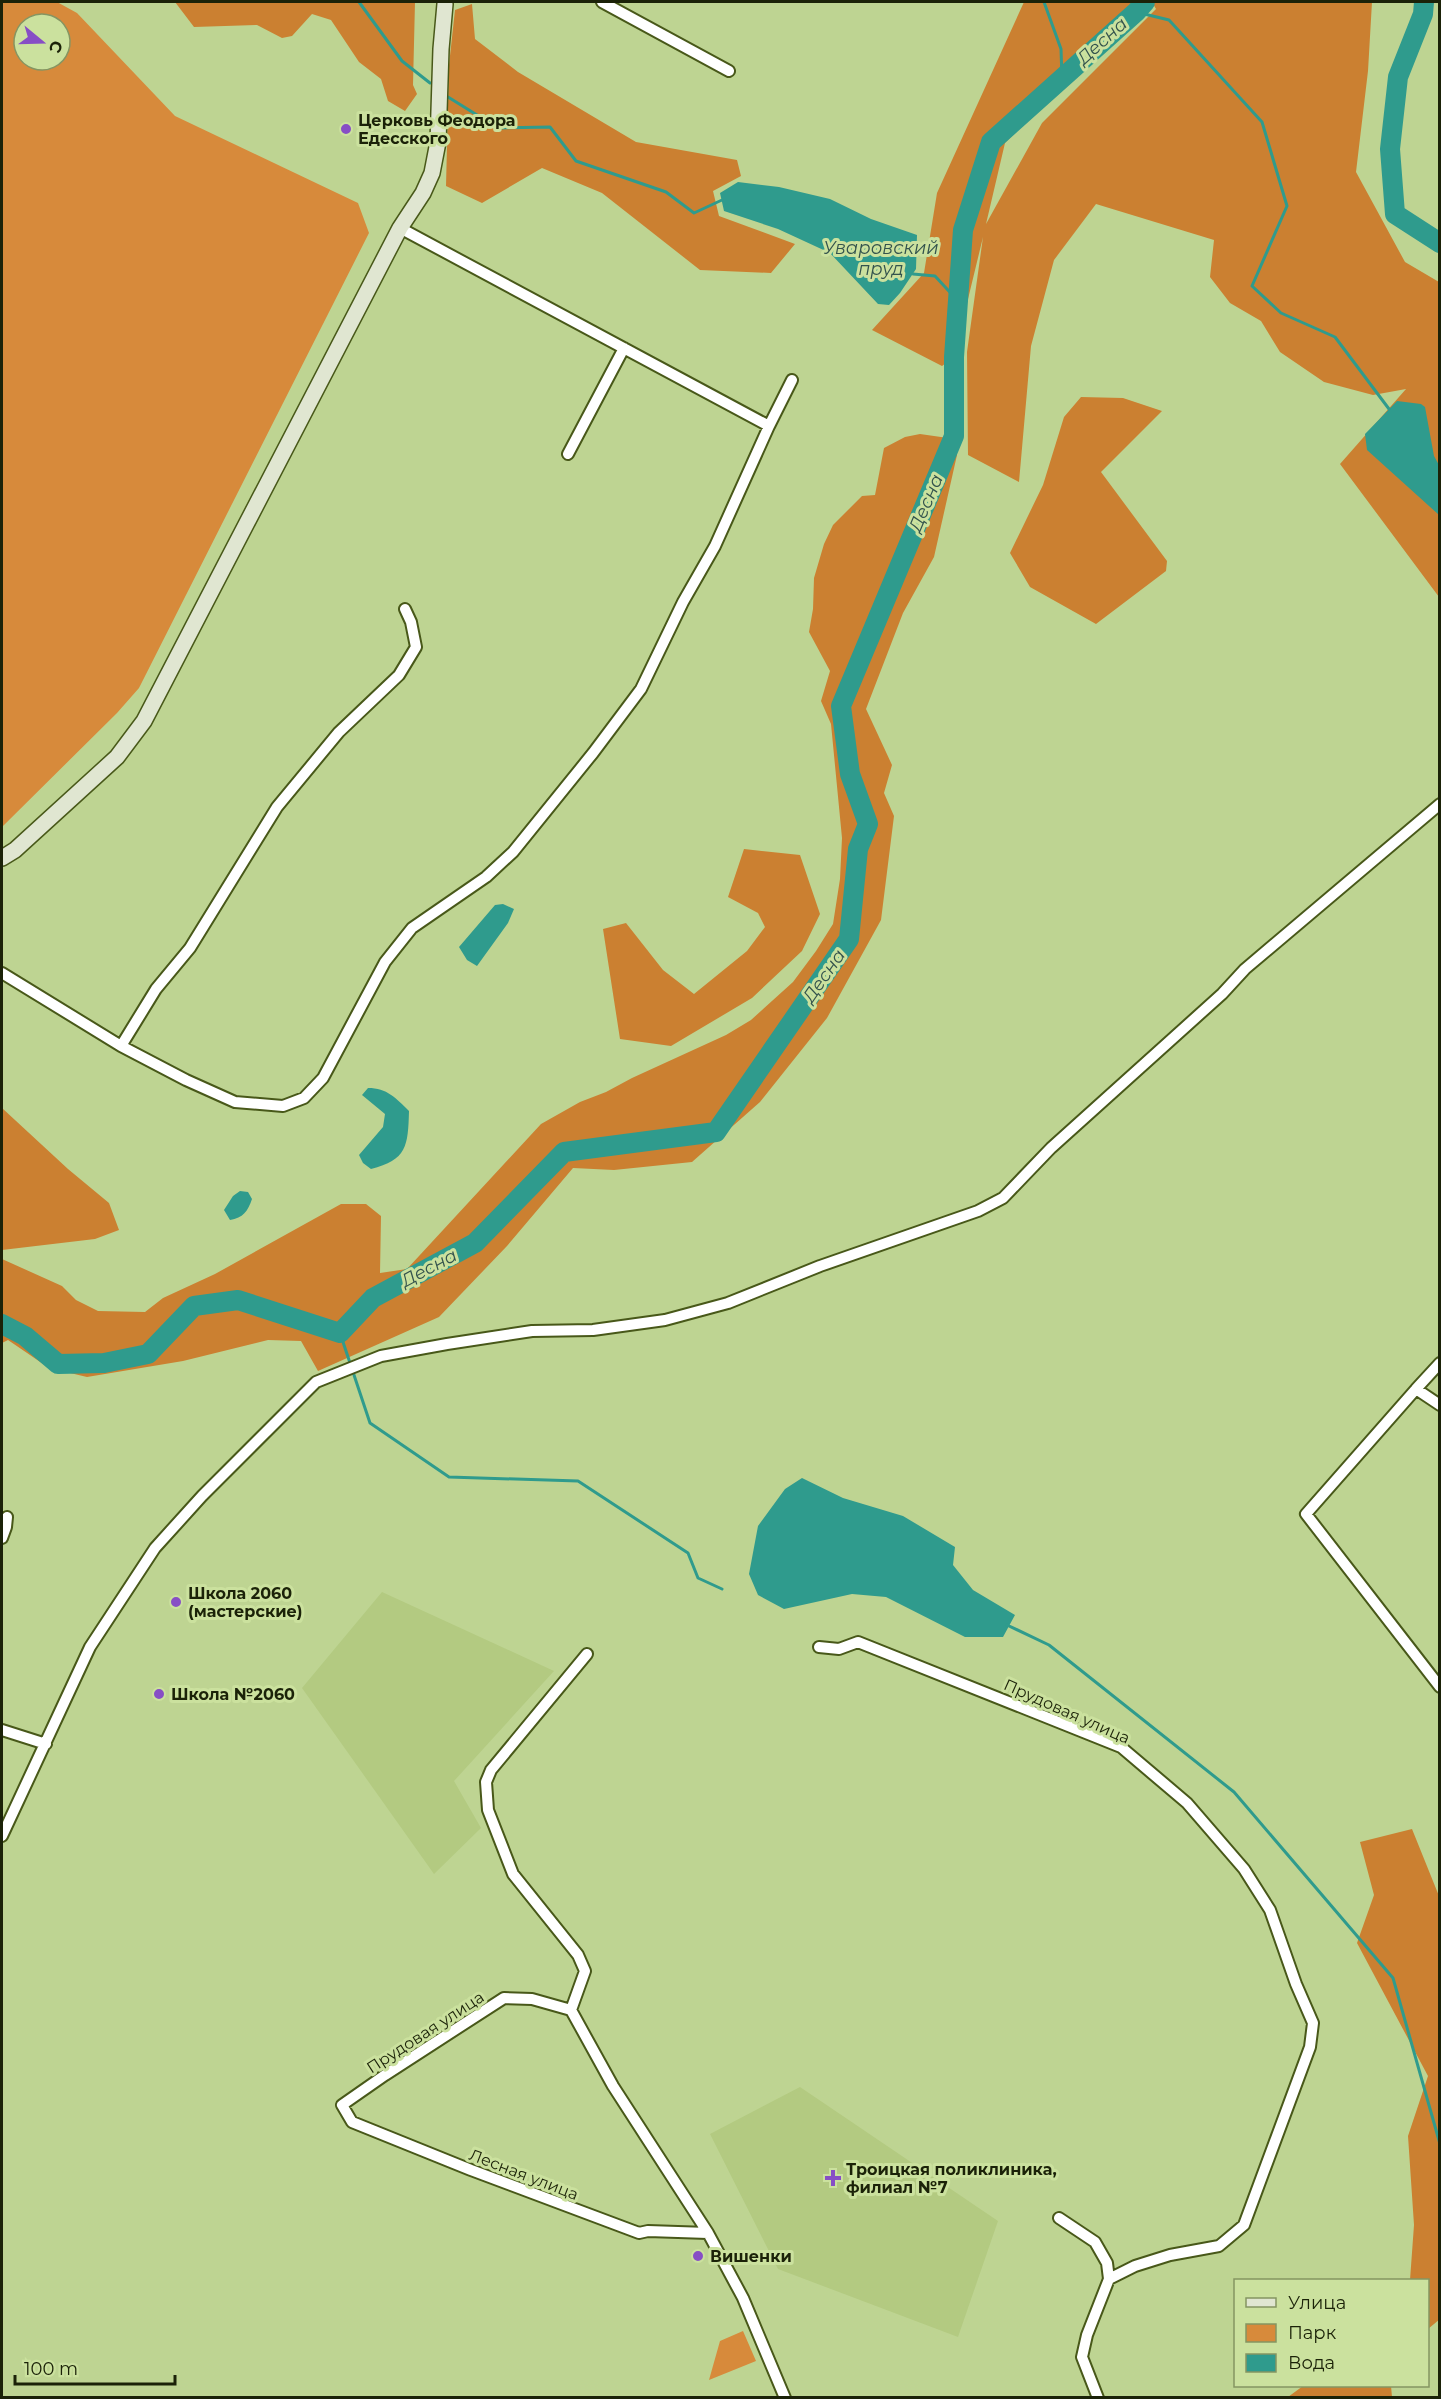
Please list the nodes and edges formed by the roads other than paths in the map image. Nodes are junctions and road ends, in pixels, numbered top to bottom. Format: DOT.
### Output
graph roads {
  1 [pos="444,2"];
  2 [pos="602,2"];
  3 [pos="729,71"];
  4 [pos="400,228"];
  5 [pos="624,348"];
  6 [pos="792,380"];
  7 [pos="769,426"];
  8 [pos="568,454"];
  9 [pos="405,609"];
  10 [pos="1440,804"];
  11 [pos="2,858"];
  12 [pos="2,973"];
  13 [pos="121,1046"];
  14 [pos="1440,1363"];
  15 [pos="1416,1389"];
  16 [pos="1440,1405"];
  17 [pos="6,1517"];
  18 [pos="2,1538"];
  19 [pos="819,1647"];
  20 [pos="587,1654"];
  21 [pos="1440,1687"];
  22 [pos="2,1730"];
  23 [pos="46,1744"];
  24 [pos="2,1836"];
  25 [pos="571,2010"];
  26 [pos="342,2105"];
  27 [pos="1059,2218"];
  28 [pos="708,2233"];
  29 [pos="1109,2279"];
  30 [pos="785,2397"];
  31 [pos="1098,2397"];
  1 -- 4 [label="street"];
  2 -- 3 [label="street"];
  4 -- 5 [label="street"];
  4 -- 11 [label="street"];
  5 -- 7 [label="street"];
  5 -- 8 [label="street"];
  6 -- 7 [label="street"];
  7 -- 13 [label="street"];
  9 -- 13 [label="street"];
  10 -- 23 [label="street"];
  12 -- 13 [label="street"];
  14 -- 15 [label="street"];
  15 -- 16 [label="street"];
  15 -- 21 [label="street"];
  17 -- 18 [label="street"];
  19 -- 29 [label="street, Прудовая улица"];
  20 -- 25 [label="street"];
  22 -- 23 [label="street"];
  23 -- 24 [label="street"];
  25 -- 26 [label="street, Прудовая улица"];
  25 -- 28 [label="street"];
  26 -- 28 [label="street, Лесная улица"];
  27 -- 29 [label="street"];
  28 -- 30 [label="street"];
  29 -- 31 [label="street"];
}
